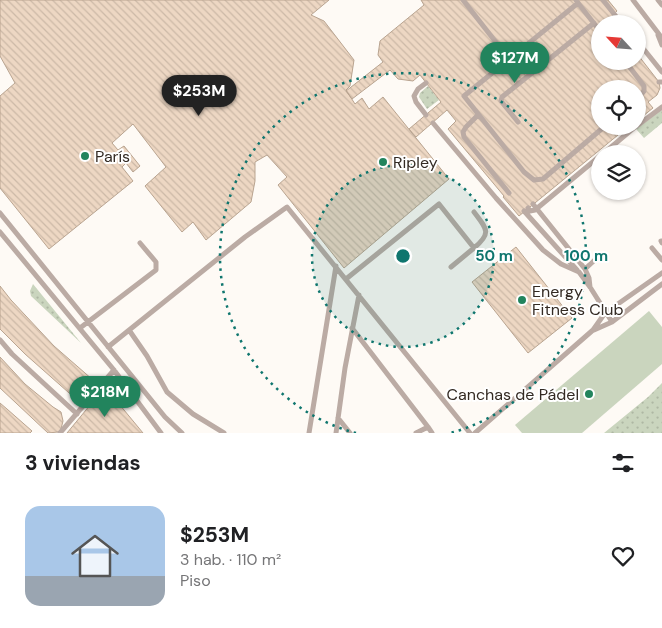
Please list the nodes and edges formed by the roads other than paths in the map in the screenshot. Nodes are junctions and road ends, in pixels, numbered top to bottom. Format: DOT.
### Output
graph roads {
  1 [pos="463,0"];
  2 [pos="602,0"];
  3 [pos="633,0"];
  4 [pos="658,0"];
  5 [pos="577,1"];
  6 [pos="662,5"];
  7 [pos="614,15"];
  8 [pos="591,19"];
  9 [pos="591,25"];
  10 [pos="655,28"];
  11 [pos="662,38"];
  12 [pos="662,45"];
  13 [pos="646,52"];
  14 [pos="509,59"];
  15 [pos="632,70"];
  16 [pos="662,72"];
  17 [pos="639,80"];
  18 [pos="426,83"];
  19 [pos="662,107"];
  20 [pos="426,115"];
  21 [pos="478,115"];
  22 [pos="646,119"];
  23 [pos="432,122"];
  24 [pos="518,122"];
  25 [pos="594,135"];
  26 [pos="626,135"];
  27 [pos="613,145"];
  28 [pos="591,163"];
  29 [pos="509,193"];
  30 [pos="533,204"];
  31 [pos="474,212"];
  32 [pos="0,213"];
  33 [pos="0,232"];
  34 [pos="140,243"];
  35 [pos="474,248"];
  36 [pos="652,248"];
  37 [pos="598,257"];
  38 [pos="662,260"];
  39 [pos="336,266"];
  40 [pos="451,267"];
  41 [pos="585,268"];
  42 [pos="579,272"];
  43 [pos="48,273"];
  44 [pos="662,273"];
  45 [pos="346,279"];
  46 [pos="39,280"];
  47 [pos="662,284"];
  48 [pos="590,287"];
  49 [pos="359,295"];
  50 [pos="69,298"];
  51 [pos="60,305"];
  52 [pos="605,313"];
  53 [pos="87,322"];
  54 [pos="612,322"];
  55 [pos="80,328"];
  56 [pos="352,328"];
  57 [pos="129,330"];
  58 [pos="594,330"];
  59 [pos="0,340"];
  60 [pos="108,347"];
  61 [pos="114,370"];
  62 [pos="77,414"];
  63 [pos="338,417"];
  64 [pos="428,427"];
  65 [pos="60,433"];
  66 [pos="161,433"];
  67 [pos="182,433"];
  68 [pos="224,433"];
  69 [pos="310,433"];
  70 [pos="336,433"];
  71 [pos="350,433"];
  72 [pos="416,433"];
  73 [pos="432,433"];
  74 [pos="470,433"];
  75 [pos="475,433"];
  1 -- 14 [label="lane"];
  2 -- 7 [label="lane"];
  3 -- 10 [label="lane"];
  4 -- 6 [label="lane"];
  5 -- 8 [label="lane"];
  5 -- 14 [label="lane"];
  9 -- 24 [label="lane"];
  10 -- 11 [label="lane"];
  10 -- 12 [label="lane"];
  13 -- 16 [label="lane"];
  14 -- 21 [label="lane"];
  15 -- 17 [label="lane"];
  18 -- 20 [label="lane"];
  19 -- 22 [label="lane"];
  21 -- 25 [label="lane"];
  21 -- 29 [label="lane"];
  23 -- 42 [label="lane"];
  26 -- 27 [label="lane"];
  28 -- 42 [label="lane"];
  30 -- 41 [label="lane"];
  31 -- 35 [label="lane"];
  32 -- 43 [label="lane"];
  33 -- 46 [label="lane"];
  34 -- 53 [label="lane"];
  35 -- 40 [label="lane"];
  35 -- 45 [label="lane"];
  36 -- 38 [label="lane"];
  37 -- 41 [label="lane"];
  39 -- 45 [label="lane"];
  39 -- 57 [label="lane"];
  39 -- 69 [label="lane"];
  41 -- 48 [label="lane"];
  42 -- 48 [label="lane"];
  43 -- 46 [label="lane"];
  43 -- 50 [label="lane"];
  44 -- 52 [label="lane"];
  45 -- 49 [label="lane"];
  46 -- 51 [label="lane"];
  47 -- 54 [label="lane"];
  48 -- 52 [label="lane"];
  49 -- 56 [label="lane"];
  49 -- 74 [label="lane"];
  50 -- 51 [label="lane"];
  50 -- 53 [label="lane"];
  51 -- 55 [label="lane"];
  52 -- 54 [label="lane"];
  52 -- 58 [label="lane"];
  53 -- 55 [label="lane"];
  53 -- 60 [label="lane"];
  54 -- 58 [label="lane"];
  55 -- 61 [label="lane"];
  56 -- 63 [label="lane"];
  56 -- 64 [label="lane"];
  57 -- 60 [label="lane"];
  57 -- 68 [label="lane"];
  58 -- 75 [label="lane"];
  59 -- 62 [label="lane"];
  60 -- 67 [label="lane"];
  61 -- 62 [label="lane"];
  61 -- 66 [label="lane"];
  62 -- 65 [label="lane"];
  63 -- 70 [label="lane"];
  63 -- 71 [label="lane"];
  64 -- 72 [label="lane"];
  64 -- 73 [label="lane"];
}
